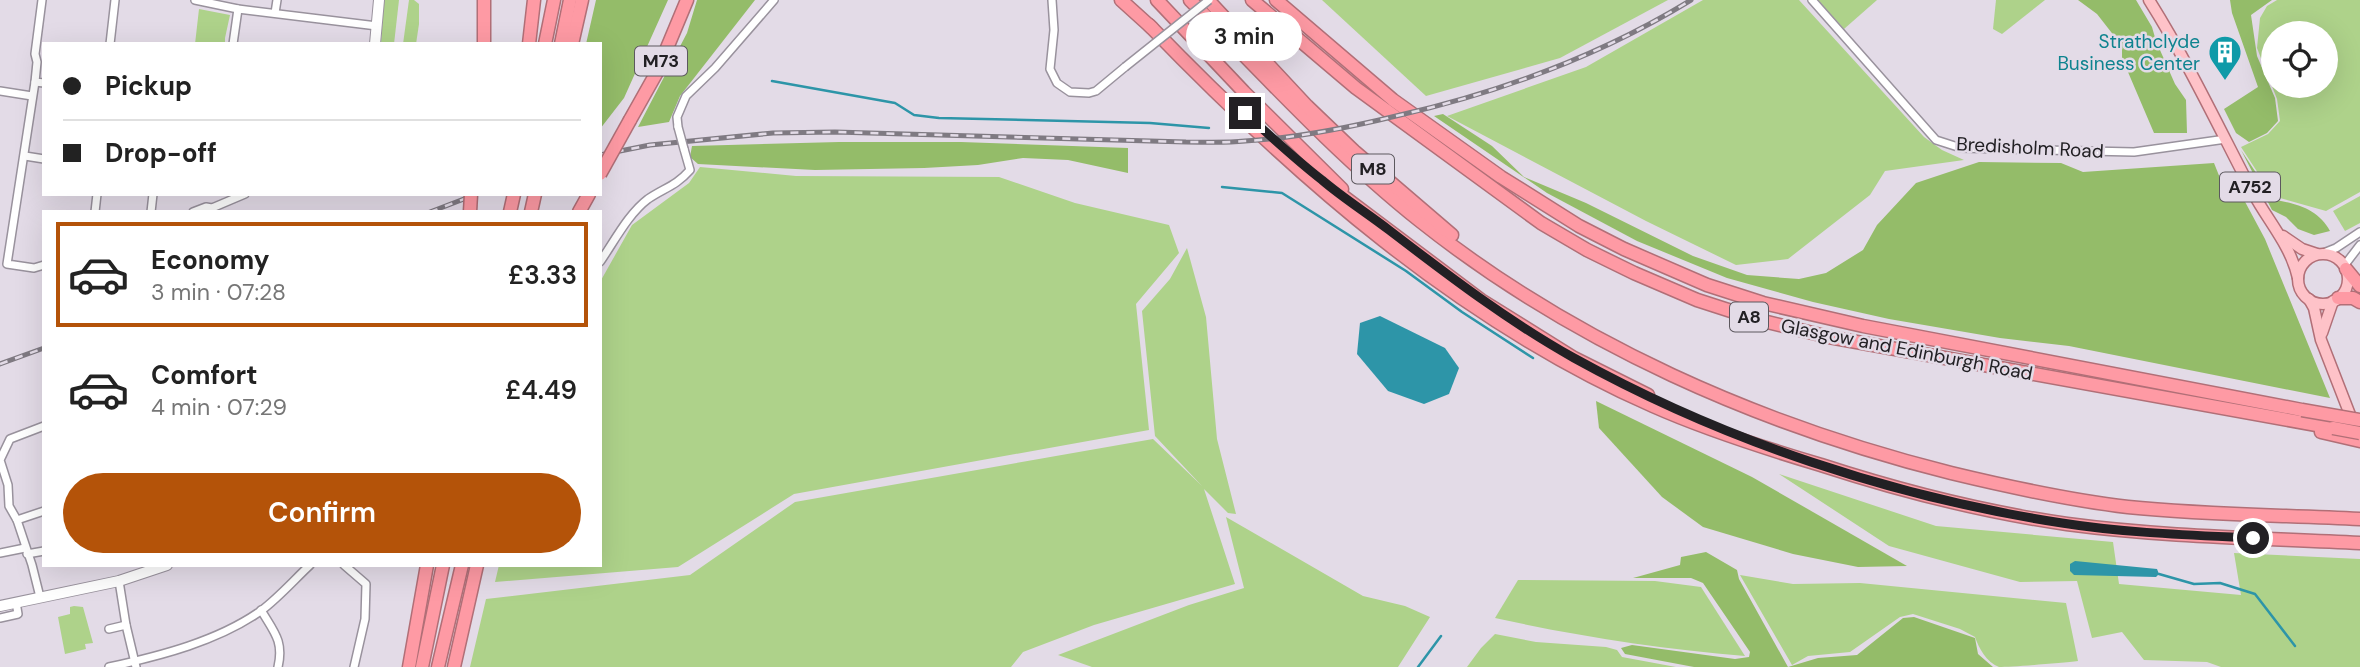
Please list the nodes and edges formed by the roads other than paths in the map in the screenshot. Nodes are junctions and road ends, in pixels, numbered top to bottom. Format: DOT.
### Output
graph roads {
  1 [pos="42,0"];
  2 [pos="116,0"];
  3 [pos="198,0"];
  4 [pos="277,0"];
  5 [pos="379,0"];
  6 [pos="484,0"];
  7 [pos="534,0"];
  8 [pos="554,0"];
  9 [pos="570,0"];
  10 [pos="583,0"];
  11 [pos="687,0"];
  12 [pos="774,0"];
  13 [pos="1052,0"];
  14 [pos="1121,0"];
  15 [pos="1157,0"];
  16 [pos="1191,0"];
  17 [pos="1208,0"];
  18 [pos="1252,0"];
  19 [pos="1276,0"];
  20 [pos="1812,0"];
  21 [pos="2148,0"];
  22 [pos="238,9"];
  23 [pos="275,13"];
  24 [pos="1149,25"];
  25 [pos="377,26"];
  26 [pos="110,42"];
  27 [pos="233,42"];
  28 [pos="376,42"];
  29 [pos="484,42"];
  30 [pos="529,42"];
  31 [pos="545,42"];
  32 [pos="561,42"];
  33 [pos="572,42"];
  34 [pos="35,82"];
  35 [pos="42,83"];
  36 [pos="0,91"];
  37 [pos="32,96"];
  38 [pos="2227,139"];
  39 [pos="25,156"];
  40 [pos="42,159"];
  41 [pos="602,170"];
  42 [pos="230,197"];
  43 [pos="198,210"];
  44 [pos="1387,228"];
  45 [pos="2278,232"];
  46 [pos="2360,232"];
  47 [pos="2360,245"];
  48 [pos="2319,254"];
  49 [pos="602,259"];
  50 [pos="42,266"];
  51 [pos="2345,267"];
  52 [pos="2298,278"];
  53 [pos="2360,286"];
  54 [pos="2309,299"];
  55 [pos="2335,300"];
  56 [pos="2360,302"];
  57 [pos="1558,315"];
  58 [pos="2321,340"];
  59 [pos="2303,406"];
  60 [pos="2360,411"];
  61 [pos="2360,420"];
  62 [pos="42,427"];
  63 [pos="2333,432"];
  64 [pos="2360,433"];
  65 [pos="2360,440"];
  66 [pos="1807,461"];
  67 [pos="4,507"];
  68 [pos="42,512"];
  69 [pos="2358,519"];
  70 [pos="17,520"];
  71 [pos="2360,543"];
  72 [pos="26,551"];
  73 [pos="42,551"];
  74 [pos="0,553"];
  75 [pos="161,567"];
  76 [pos="308,567"];
  77 [pos="346,567"];
  78 [pos="427,567"];
  79 [pos="436,567"];
  80 [pos="443,567"];
  81 [pos="462,567"];
  82 [pos="477,567"];
  83 [pos="119,581"];
  84 [pos="40,597"];
  85 [pos="16,603"];
  86 [pos="0,606"];
  87 [pos="261,610"];
  88 [pos="0,618"];
  89 [pos="126,625"];
  90 [pos="108,629"];
  91 [pos="135,664"];
  92 [pos="423,664"];
  93 [pos="109,667"];
  94 [pos="278,667"];
  95 [pos="354,667"];
  96 [pos="409,667"];
  97 [pos="438,667"];
  98 [pos="454,667"];
  1 -- 34 [label="street"];
  2 -- 26 [label="street"];
  3 -- 22 [label="street"];
  4 -- 23 [label="street"];
  5 -- 25 [label="street"];
  6 -- 29 [label="highway"];
  7 -- 30 [label="highway"];
  8 -- 31 [label="highway"];
  9 -- 32 [label="highway"];
  10 -- 33 [label="highway"];
  11 -- 41 [label="highway, M73, bridge"];
  12 -- 49 [label="street, bridge"];
  13 -- 17 [label="street, bridge"];
  14 -- 24 [label="highway, M8"];
  15 -- 44 [label="highway, M8"];
  16 -- 57 [label="highway, M8"];
  17 -- 57 [label="highway, M8"];
  18 -- 63 [label="highway, Glasgow and Edinburgh Road / A8"];
  19 -- 59 [label="highway, Glasgow and Edinburgh Road / A8"];
  20 -- 38 [label="street, Bredisholm Road"];
  21 -- 38 [label="main road, A752"];
  22 -- 23 [label="street"];
  22 -- 27 [label="street"];
  23 -- 25 [label="street"];
  24 -- 44 [label="highway, M8"];
  24 -- 66 [label="highway, M8"];
  25 -- 28 [label="street"];
  34 -- 35 [label="street"];
  34 -- 37 [label="street"];
  36 -- 37 [label="street"];
  37 -- 39 [label="street"];
  38 -- 45 [label="main road, A752"];
  39 -- 40 [label="street"];
  39 -- 50 [label="street"];
  42 -- 43 [label="street"];
  44 -- 66 [label="highway, M8"];
  45 -- 48 [label="main road, A752"];
  45 -- 52 [label="main road, A752"];
  46 -- 48 [label="street"];
  47 -- 51 [label="street"];
  48 -- 51 [label="main road"];
  48 -- 52 [label="main road"];
  51 -- 53 [label="highway"];
  51 -- 55 [label="main road"];
  52 -- 54 [label="main road"];
  54 -- 55 [label="main road"];
  54 -- 58 [label="main road"];
  55 -- 56 [label="highway"];
  55 -- 58 [label="main road"];
  57 -- 69 [label="highway, M8"];
  58 -- 65 [label="main road"];
  59 -- 60 [label="highway"];
  59 -- 61 [label="highway, bridge"];
  62 -- 67 [label="street"];
  63 -- 64 [label="highway, Glasgow and Edinburgh Road / A8, bridge"];
  63 -- 65 [label="highway"];
  66 -- 71 [label="highway, M8"];
  67 -- 70 [label="street"];
  68 -- 70 [label="street"];
  70 -- 72 [label="street"];
  72 -- 73 [label="street"];
  72 -- 74 [label="street"];
  72 -- 84 [label="street"];
  75 -- 83 [label="street"];
  76 -- 87 [label="street"];
  77 -- 95 [label="street"];
  78 -- 96 [label="highway"];
  79 -- 92 [label="highway"];
  80 -- 92 [label="highway"];
  81 -- 97 [label="highway"];
  82 -- 98 [label="highway"];
  83 -- 84 [label="street"];
  83 -- 89 [label="street"];
  84 -- 85 [label="street"];
  85 -- 86 [label="street"];
  85 -- 88 [label="street"];
  87 -- 91 [label="street"];
  87 -- 94 [label="street"];
  89 -- 90 [label="street"];
  89 -- 91 [label="street"];
  91 -- 93 [label="street"];
}
